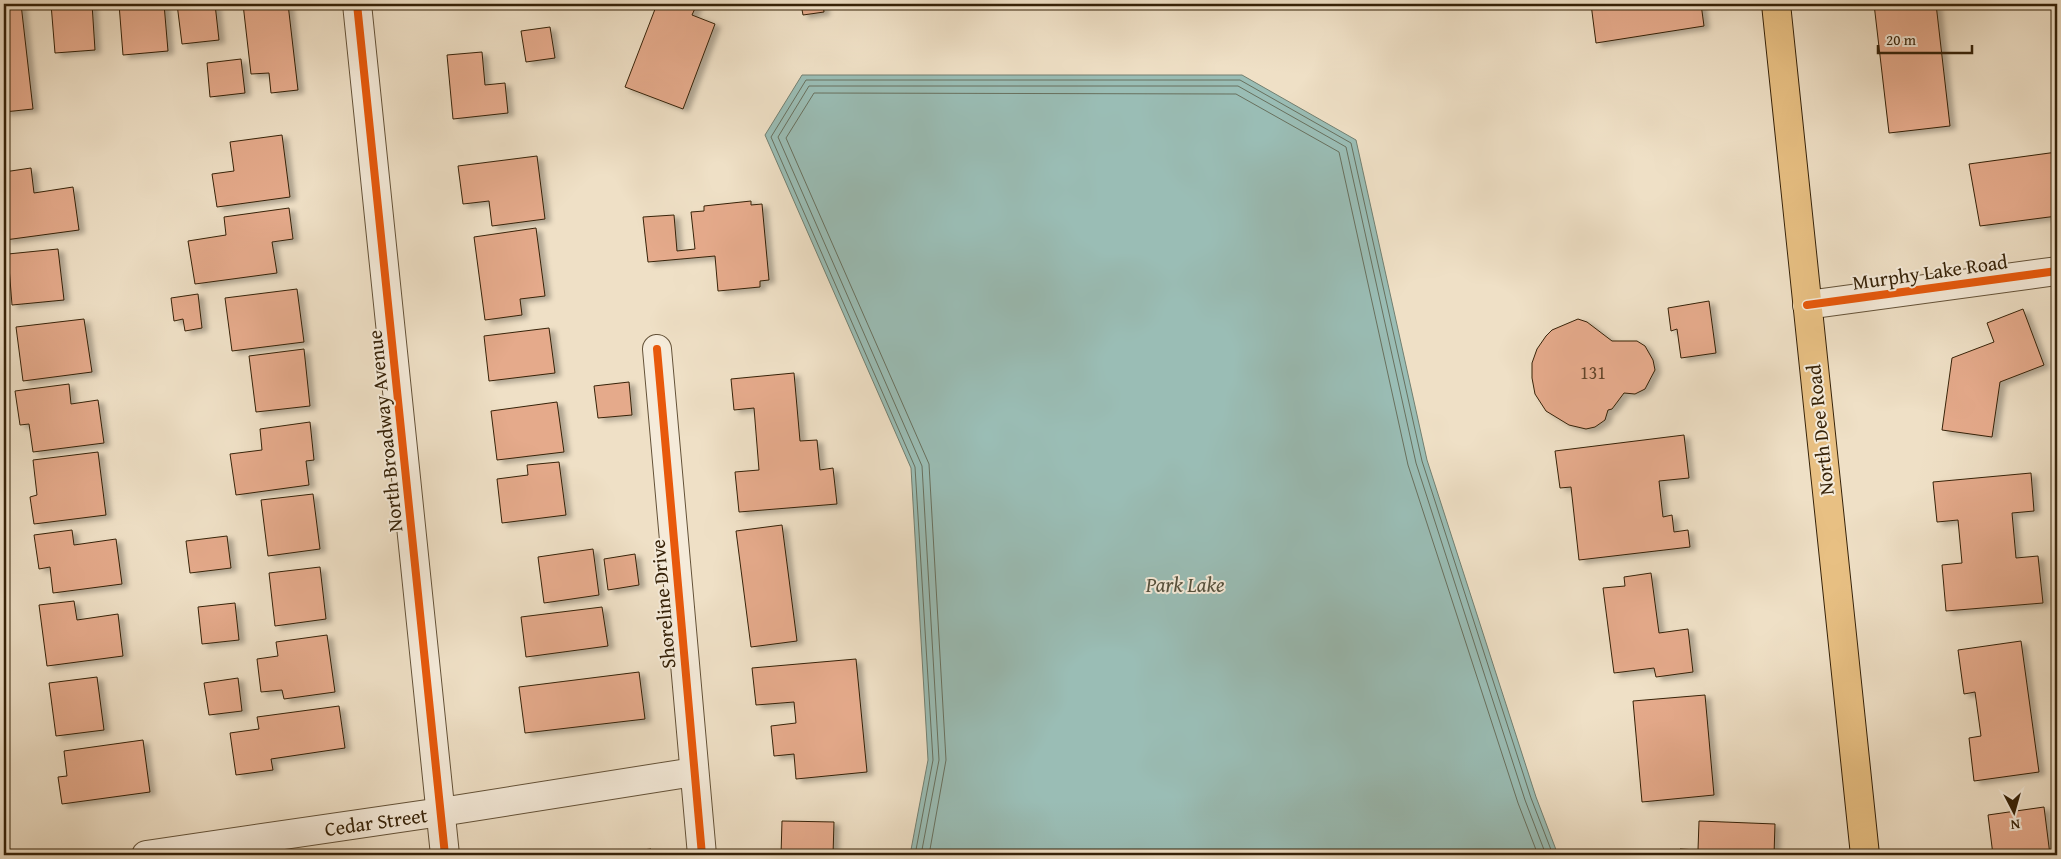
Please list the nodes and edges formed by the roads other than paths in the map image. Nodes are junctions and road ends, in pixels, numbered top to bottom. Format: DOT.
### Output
graph roads {
  1 [pos="357,4"];
  2 [pos="1776,4"];
  3 [pos="2057,271"];
  4 [pos="1807,305"];
  5 [pos="657,349"];
  6 [pos="694,772"];
  7 [pos="441,812"];
  8 [pos="146,855"];
  9 [pos="445,855"];
  10 [pos="702,855"];
  11 [pos="1865,855"];
  1 -- 7 [label="street, North Broadway Avenue"];
  2 -- 4 [label="main road, North Dee Road"];
  3 -- 4 [label="street, Murphy Lake Road"];
  4 -- 11 [label="main road, North Dee Road"];
  5 -- 6 [label="street, Shoreline Drive"];
  6 -- 7 [label="street, Cedar Street"];
  6 -- 10 [label="street, Shoreline Drive"];
  7 -- 8 [label="street, Cedar Street"];
  7 -- 9 [label="street, North Broadway Avenue"];
}
